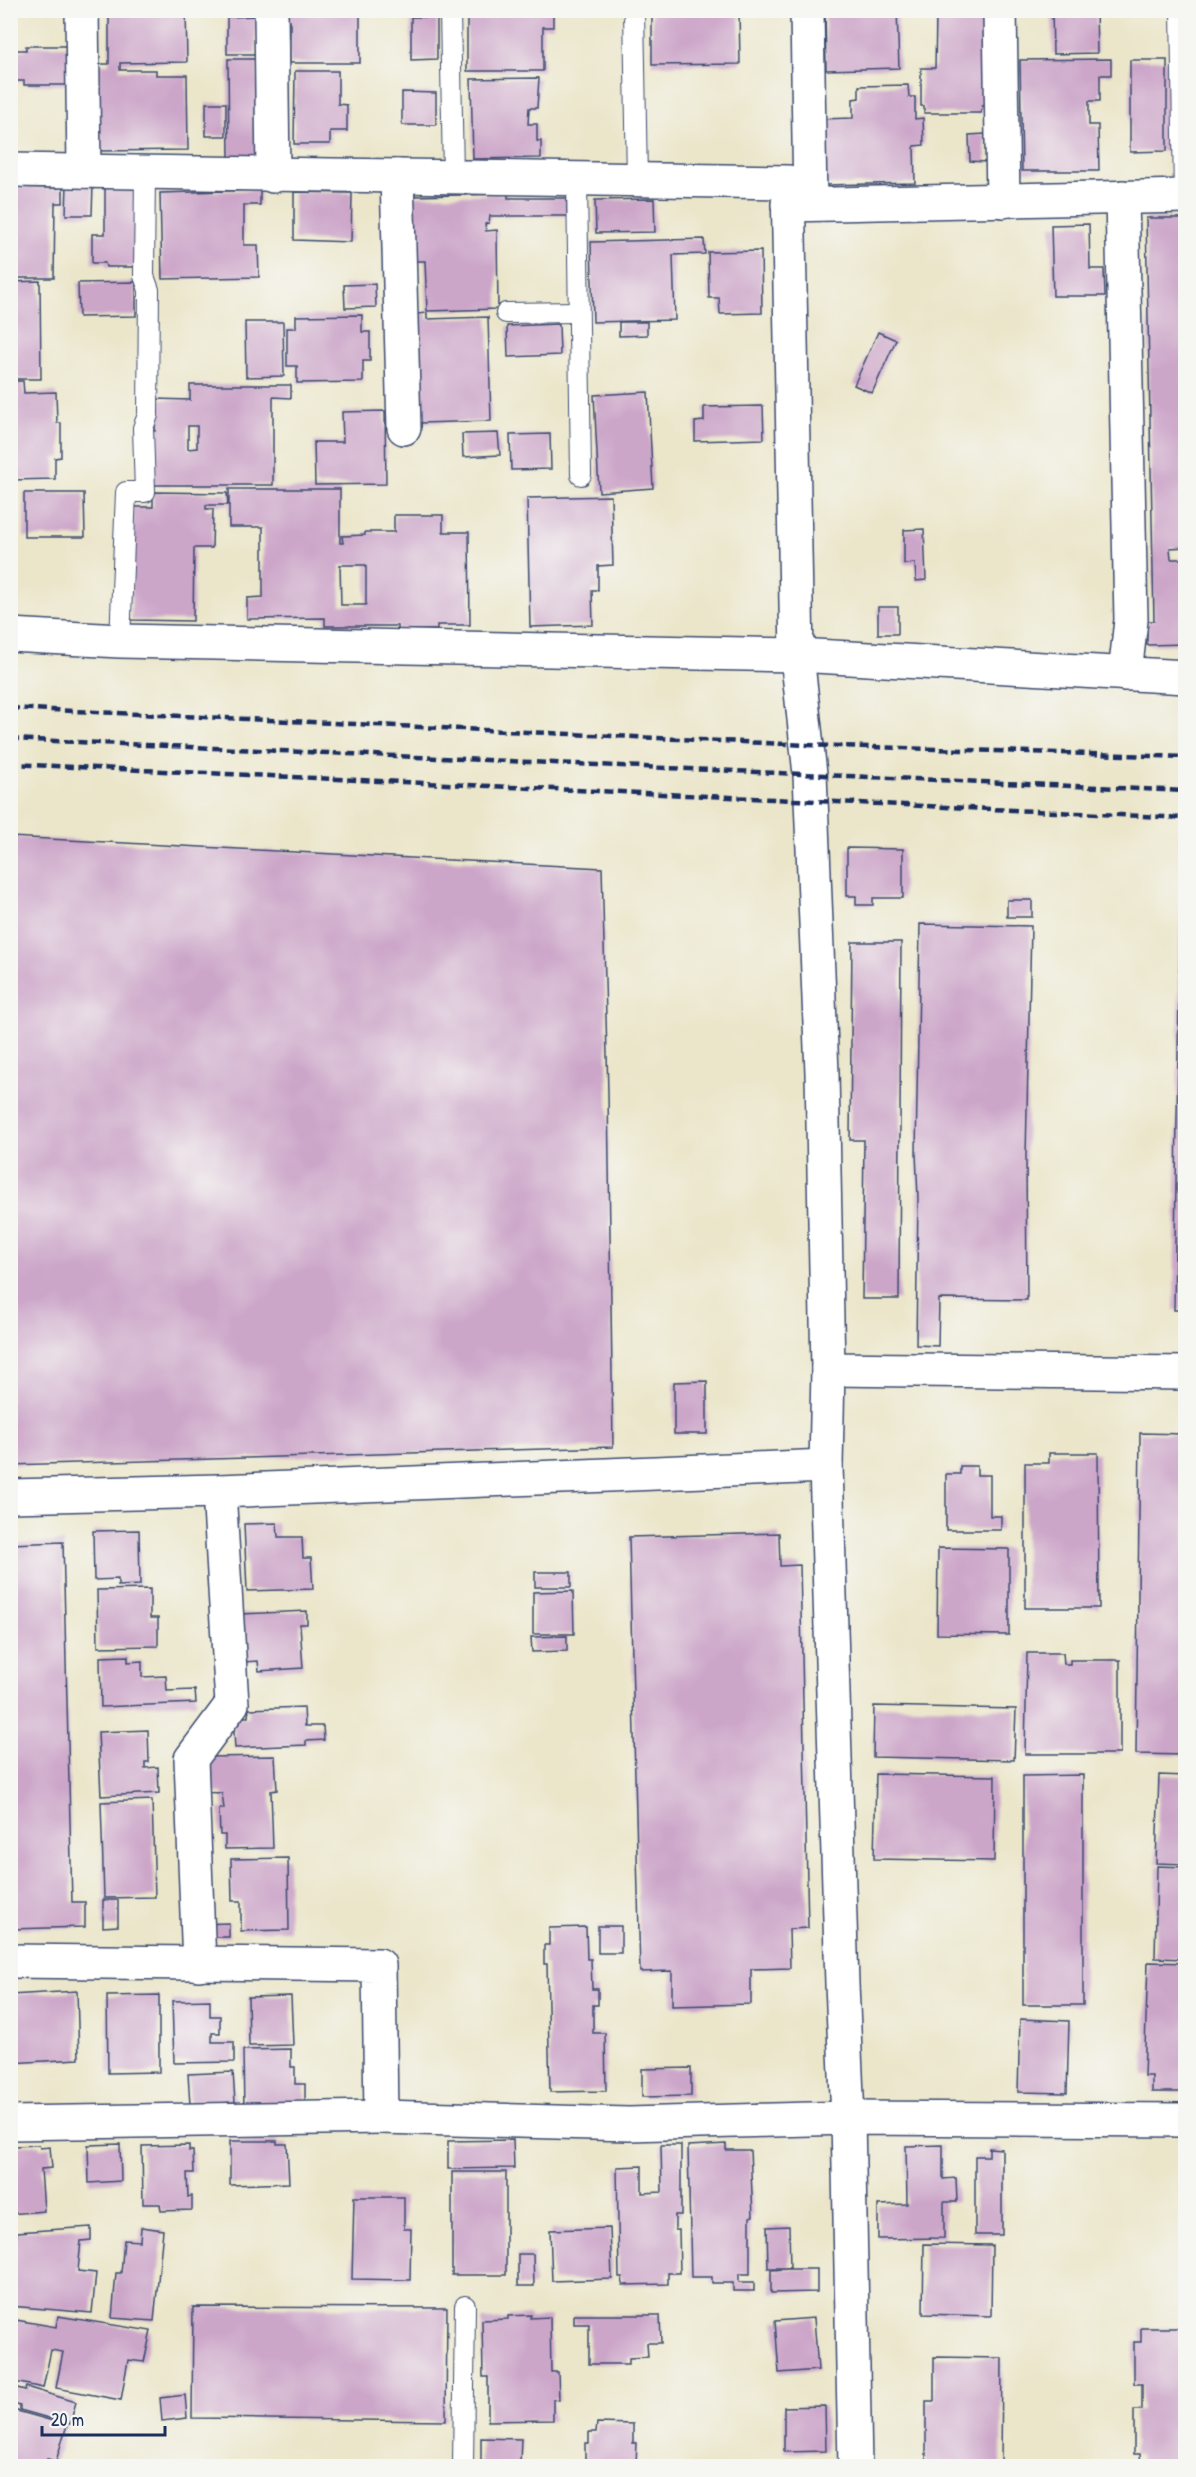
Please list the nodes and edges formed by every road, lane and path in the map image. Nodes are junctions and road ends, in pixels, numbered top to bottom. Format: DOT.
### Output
graph roads {
  1 [pos="82,10"];
  2 [pos="271,10"];
  3 [pos="450,10"];
  4 [pos="634,10"];
  5 [pos="807,10"];
  6 [pos="1000,10"];
  7 [pos="1181,10"];
  8 [pos="10,170"];
  9 [pos="84,171"];
  10 [pos="145,173"];
  11 [pos="453,175"];
  12 [pos="273,176"];
  13 [pos="397,176"];
  14 [pos="577,178"];
  15 [pos="637,180"];
  16 [pos="1185,196"];
  17 [pos="1122,197"];
  18 [pos="1003,201"];
  19 [pos="799,205"];
  20 [pos="578,312"];
  21 [pos="506,313"];
  22 [pos="404,428"];
  23 [pos="580,475"];
  24 [pos="10,635"];
  25 [pos="120,641"];
  26 [pos="797,655"];
  27 [pos="1125,674"];
  28 [pos="1185,677"];
  29 [pos="828,1369"];
  30 [pos="1185,1373"];
  31 [pos="826,1466"];
  32 [pos="219,1491"];
  33 [pos="10,1496"];
  34 [pos="10,1961"];
  35 [pos="200,1964"];
  36 [pos="381,2117"];
  37 [pos="848,2118"];
  38 [pos="1185,2120"];
  39 [pos="10,2123"];
  40 [pos="465,2306"];
  41 [pos="463,2466"];
  42 [pos="855,2466"];
  1 -- 9 [label="street"];
  2 -- 12 [label="street"];
  3 -- 11 [label="lane"];
  4 -- 15 [label="lane"];
  5 -- 19 [label="street"];
  6 -- 18 [label="street"];
  7 -- 16 [label="lane"];
  8 -- 9 [label="street"];
  9 -- 10 [label="street"];
  10 -- 12 [label="street"];
  10 -- 25 [label="lane"];
  11 -- 13 [label="street"];
  11 -- 14 [label="street"];
  12 -- 13 [label="street"];
  13 -- 22 [label="street"];
  14 -- 15 [label="street"];
  14 -- 20 [label="lane"];
  15 -- 19 [label="street"];
  16 -- 17 [label="street"];
  17 -- 18 [label="street"];
  17 -- 27 [label="street"];
  18 -- 19 [label="street"];
  19 -- 26 [label="street"];
  20 -- 21 [label="lane"];
  20 -- 23 [label="lane"];
  24 -- 25 [label="street"];
  25 -- 26 [label="street"];
  26 -- 27 [label="street"];
  26 -- 29 [label="street"];
  27 -- 28 [label="street"];
  29 -- 30 [label="street"];
  29 -- 31 [label="street"];
  31 -- 32 [label="street"];
  31 -- 37 [label="street"];
  32 -- 33 [label="street"];
  32 -- 35 [label="street"];
  34 -- 35 [label="street"];
  35 -- 36 [label="street"];
  36 -- 37 [label="street"];
  36 -- 39 [label="street"];
  37 -- 38 [label="street"];
  37 -- 42 [label="street"];
  40 -- 41 [label="lane"];
}
